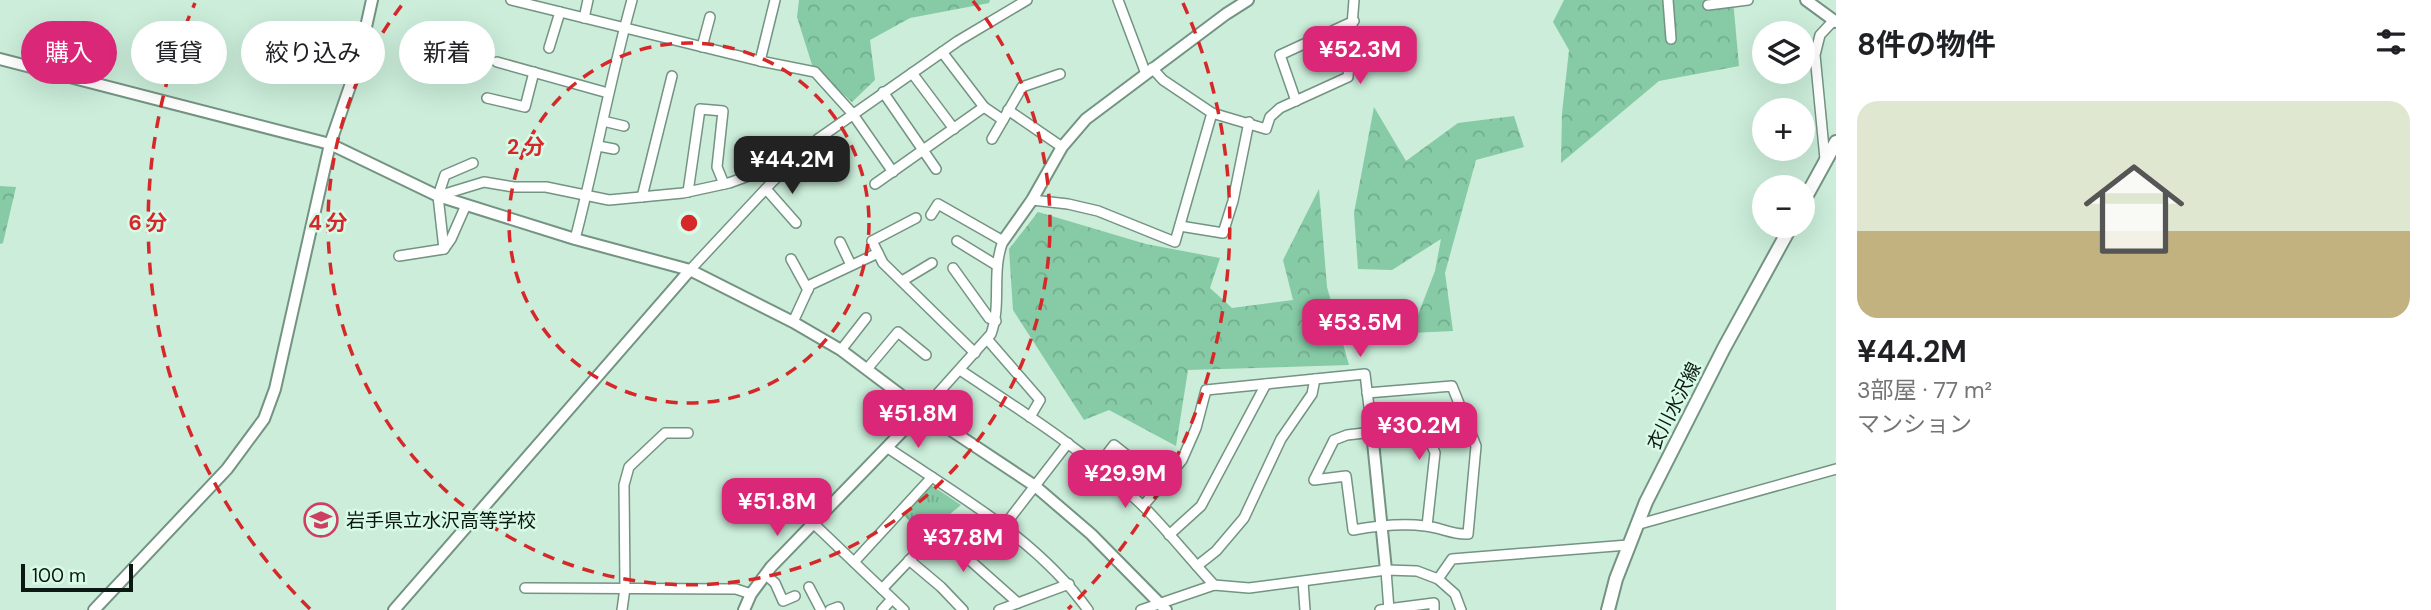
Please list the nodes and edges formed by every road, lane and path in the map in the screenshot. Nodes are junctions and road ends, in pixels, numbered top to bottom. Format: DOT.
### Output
graph roads {
  1 [pos="372,0"];
  2 [pos="512,0"];
  3 [pos="589,0"];
  4 [pos="632,0"];
  5 [pos="775,0"];
  6 [pos="1027,0"];
  7 [pos="1118,0"];
  8 [pos="1248,0"];
  9 [pos="1354,0"];
  10 [pos="1668,0"];
  11 [pos="1748,0"];
  12 [pos="1807,0"];
  13 [pos="1709,5"];
  14 [pos="560,12"];
  15 [pos="710,17"];
  16 [pos="584,18"];
  17 [pos="1354,21"];
  18 [pos="1835,21"];
  19 [pos="624,28"];
  20 [pos="1671,39"];
  21 [pos="702,47"];
  22 [pos="549,48"];
  23 [pos="942,52"];
  24 [pos="0,59"];
  25 [pos="760,61"];
  26 [pos="497,62"];
  27 [pos="1149,71"];
  28 [pos="534,72"];
  29 [pos="912,73"];
  30 [pos="1060,74"];
  31 [pos="672,76"];
  32 [pos="883,92"];
  33 [pos="608,93"];
  34 [pos="487,98"];
  35 [pos="1296,101"];
  36 [pos="984,107"];
  37 [pos="1009,110"];
  38 [pos="852,113"];
  39 [pos="1212,113"];
  40 [pos="1003,120"];
  41 [pos="603,121"];
  42 [pos="1249,122"];
  43 [pos="624,126"];
  44 [pos="954,129"];
  45 [pos="992,139"];
  46 [pos="1836,142"];
  47 [pos="330,144"];
  48 [pos="597,146"];
  49 [pos="1062,146"];
  50 [pos="614,149"];
  51 [pos="923,151"];
  52 [pos="1825,160"];
  53 [pos="473,163"];
  54 [pos="936,169"];
  55 [pos="893,172"];
  56 [pos="1815,179"];
  57 [pos="774,180"];
  58 [pos="724,184"];
  59 [pos="875,184"];
  60 [pos="765,189"];
  61 [pos="688,192"];
  62 [pos="586,195"];
  63 [pos="438,196"];
  64 [pos="642,197"];
  65 [pos="1032,200"];
  66 [pos="466,205"];
  67 [pos="931,215"];
  68 [pos="916,218"];
  69 [pos="796,223"];
  70 [pos="1180,226"];
  71 [pos="1784,238"];
  72 [pos="575,239"];
  73 [pos="1003,241"];
  74 [pos="841,242"];
  75 [pos="957,242"];
  76 [pos="444,249"];
  77 [pos="878,253"];
  78 [pos="399,256"];
  79 [pos="791,260"];
  80 [pos="932,262"];
  81 [pos="851,265"];
  82 [pos="996,265"];
  83 [pos="953,268"];
  84 [pos="690,270"];
  85 [pos="902,281"];
  86 [pos="808,290"];
  87 [pos="866,318"];
  88 [pos="996,321"];
  89 [pos="793,322"];
  90 [pos="987,339"];
  91 [pos="841,350"];
  92 [pos="975,353"];
  93 [pos="926,355"];
  94 [pos="867,369"];
  95 [pos="960,370"];
  96 [pos="1315,379"];
  97 [pos="1266,384"];
  98 [pos="1367,393"];
  99 [pos="922,411"];
  100 [pos="1030,418"];
  101 [pos="1372,432"];
  102 [pos="688,433"];
  103 [pos="1068,443"];
  104 [pos="888,448"];
  105 [pos="1098,467"];
  106 [pos="1836,469"];
  107 [pos="932,477"];
  108 [pos="1162,484"];
  109 [pos="1035,486"];
  110 [pos="1143,506"];
  111 [pos="813,523"];
  112 [pos="1635,525"];
  113 [pos="1004,526"];
  114 [pos="1380,526"];
  115 [pos="1427,526"];
  116 [pos="1169,535"];
  117 [pos="1628,545"];
  118 [pos="909,560"];
  119 [pos="853,562"];
  120 [pos="1197,566"];
  121 [pos="1386,569"];
  122 [pos="766,575"];
  123 [pos="1438,579"];
  124 [pos="1303,582"];
  125 [pos="1069,584"];
  126 [pos="1214,585"];
  127 [pos="809,587"];
  128 [pos="525,588"];
  129 [pos="625,588"];
  130 [pos="881,589"];
  131 [pos="751,594"];
  132 [pos="795,596"];
  133 [pos="892,599"];
  134 [pos="1018,603"];
  135 [pos="1163,607"];
  136 [pos="94,610"];
  137 [pos="394,610"];
  138 [pos="622,610"];
  139 [pos="744,610"];
  140 [pos="821,610"];
  141 [pos="830,610"];
  142 [pos="839,610"];
  143 [pos="882,610"];
  144 [pos="904,610"];
  145 [pos="963,610"];
  146 [pos="999,610"];
  147 [pos="1088,610"];
  148 [pos="1140,610"];
  149 [pos="1305,610"];
  150 [pos="1386,610"];
  151 [pos="1434,610"];
  152 [pos="1461,610"];
  153 [pos="1608,610"];
  1 -- 47 [label="street"];
  2 -- 14 [label="street"];
  3 -- 16 [label="street"];
  4 -- 19 [label="street"];
  5 -- 25 [label="street"];
  6 -- 23 [label="street"];
  7 -- 27 [label="street"];
  8 -- 27 [label="street"];
  9 -- 17 [label="street"];
  10 -- 20 [label="street"];
  11 -- 13 [label="street"];
  12 -- 18 [label="street"];
  14 -- 16 [label="street"];
  14 -- 22 [label="street"];
  15 -- 21 [label="street"];
  16 -- 19 [label="street"];
  17 -- 35 [label="street"];
  17 -- 35 [label="street"];
  18 -- 52 [label="street"];
  19 -- 21 [label="street"];
  19 -- 33 [label="street"];
  21 -- 25 [label="street"];
  23 -- 29 [label="street"];
  23 -- 36 [label="street"];
  24 -- 47 [label="street"];
  25 -- 38 [label="street"];
  26 -- 28 [label="street"];
  27 -- 39 [label="street"];
  27 -- 49 [label="street"];
  28 -- 33 [label="street"];
  28 -- 34 [label="street"];
  29 -- 32 [label="street"];
  29 -- 44 [label="street"];
  30 -- 37 [label="street"];
  31 -- 64 [label="street"];
  32 -- 38 [label="street"];
  32 -- 51 [label="street"];
  33 -- 41 [label="street"];
  35 -- 42 [label="street"];
  36 -- 40 [label="street"];
  36 -- 44 [label="street"];
  37 -- 40 [label="street"];
  37 -- 49 [label="street"];
  38 -- 55 [label="street"];
  38 -- 57 [label="street"];
  39 -- 42 [label="street"];
  39 -- 70 [label="street"];
  40 -- 45 [label="street"];
  41 -- 43 [label="street"];
  41 -- 48 [label="street"];
  42 -- 70 [label="street"];
  44 -- 51 [label="street"];
  46 -- 52 [label="main road"];
  47 -- 63 [label="street"];
  47 -- 136 [label="street"];
  48 -- 50 [label="street"];
  48 -- 62 [label="street"];
  49 -- 65 [label="street"];
  51 -- 54 [label="street"];
  51 -- 55 [label="street"];
  52 -- 56 [label="main road"];
  53 -- 63 [label="street"];
  55 -- 59 [label="street"];
  57 -- 58 [label="street"];
  57 -- 60 [label="street"];
  58 -- 61 [label="street"];
  58 -- 61 [label="street"];
  60 -- 69 [label="street"];
  60 -- 84 [label="street"];
  61 -- 64 [label="street"];
  62 -- 63 [label="street"];
  62 -- 64 [label="street"];
  62 -- 72 [label="street"];
  63 -- 66 [label="street"];
  63 -- 76 [label="street"];
  65 -- 70 [label="street"];
  65 -- 73 [label="street"];
  66 -- 72 [label="street"];
  66 -- 76 [label="street"];
  67 -- 73 [label="street"];
  68 -- 77 [label="street"];
  71 -- 112 [label="main road, 衣川水沢線"];
  72 -- 84 [label="street"];
  73 -- 82 [label="street"];
  74 -- 81 [label="street"];
  75 -- 82 [label="street"];
  76 -- 78 [label="street"];
  77 -- 81 [label="street"];
  77 -- 85 [label="street"];
  79 -- 86 [label="street"];
  80 -- 85 [label="street"];
  81 -- 86 [label="street"];
  82 -- 88 [label="street"];
  83 -- 88 [label="street"];
  84 -- 89 [label="street"];
  84 -- 137 [label="street"];
  85 -- 92 [label="street"];
  86 -- 89 [label="street"];
  87 -- 91 [label="street"];
  88 -- 90 [label="street"];
  89 -- 91 [label="street"];
  90 -- 92 [label="street"];
  90 -- 100 [label="street"];
  91 -- 94 [label="street"];
  92 -- 95 [label="street"];
  93 -- 94 [label="street"];
  94 -- 99 [label="street"];
  95 -- 99 [label="street"];
  95 -- 100 [label="street"];
  96 -- 97 [label="street"];
  96 -- 98 [label="street"];
  96 -- 120 [label="street"];
  97 -- 108 [label="street"];
  97 -- 116 [label="street"];
  98 -- 101 [label="street"];
  98 -- 115 [label="street"];
  99 -- 104 [label="street"];
  99 -- 109 [label="street"];
  100 -- 103 [label="street"];
  101 -- 114 [label="street"];
  101 -- 114 [label="street"];
  101 -- 115 [label="street"];
  102 -- 129 [label="street"];
  103 -- 105 [label="street"];
  103 -- 109 [label="street"];
  104 -- 107 [label="street"];
  104 -- 111 [label="street"];
  105 -- 108 [label="street"];
  105 -- 110 [label="street"];
  106 -- 112 [label="street"];
  107 -- 113 [label="street"];
  107 -- 119 [label="street"];
  108 -- 110 [label="street"];
  109 -- 113 [label="street"];
  109 -- 135 [label="street"];
  110 -- 116 [label="street"];
  111 -- 119 [label="street"];
  111 -- 122 [label="street"];
  112 -- 117 [label="main road, 衣川水沢線"];
  113 -- 125 [label="street"];
  114 -- 115 [label="street"];
  114 -- 121 [label="street"];
  116 -- 120 [label="street"];
  117 -- 123 [label="street"];
  117 -- 153 [label="main road, 衣川水沢線"];
  118 -- 130 [label="street"];
  118 -- 134 [label="street"];
  118 -- 145 [label="street"];
  119 -- 130 [label="street"];
  120 -- 126 [label="street"];
  121 -- 123 [label="street"];
  121 -- 124 [label="street"];
  121 -- 150 [label="street"];
  122 -- 131 [label="street"];
  122 -- 132 [label="street"];
  123 -- 152 [label="street"];
  124 -- 126 [label="street"];
  124 -- 149 [label="street"];
  125 -- 134 [label="street"];
  125 -- 147 [label="street"];
  126 -- 135 [label="street"];
  127 -- 140 [label="street"];
  128 -- 129 [label="street"];
  129 -- 131 [label="street"];
  129 -- 138 [label="street"];
  130 -- 133 [label="street"];
  131 -- 139 [label="street"];
  133 -- 143 [label="street"];
  133 -- 144 [label="street"];
  134 -- 146 [label="street"];
  135 -- 148 [label="street"];
  141 -- 142 [label="street"];
  150 -- 151 [label="street"];
}
